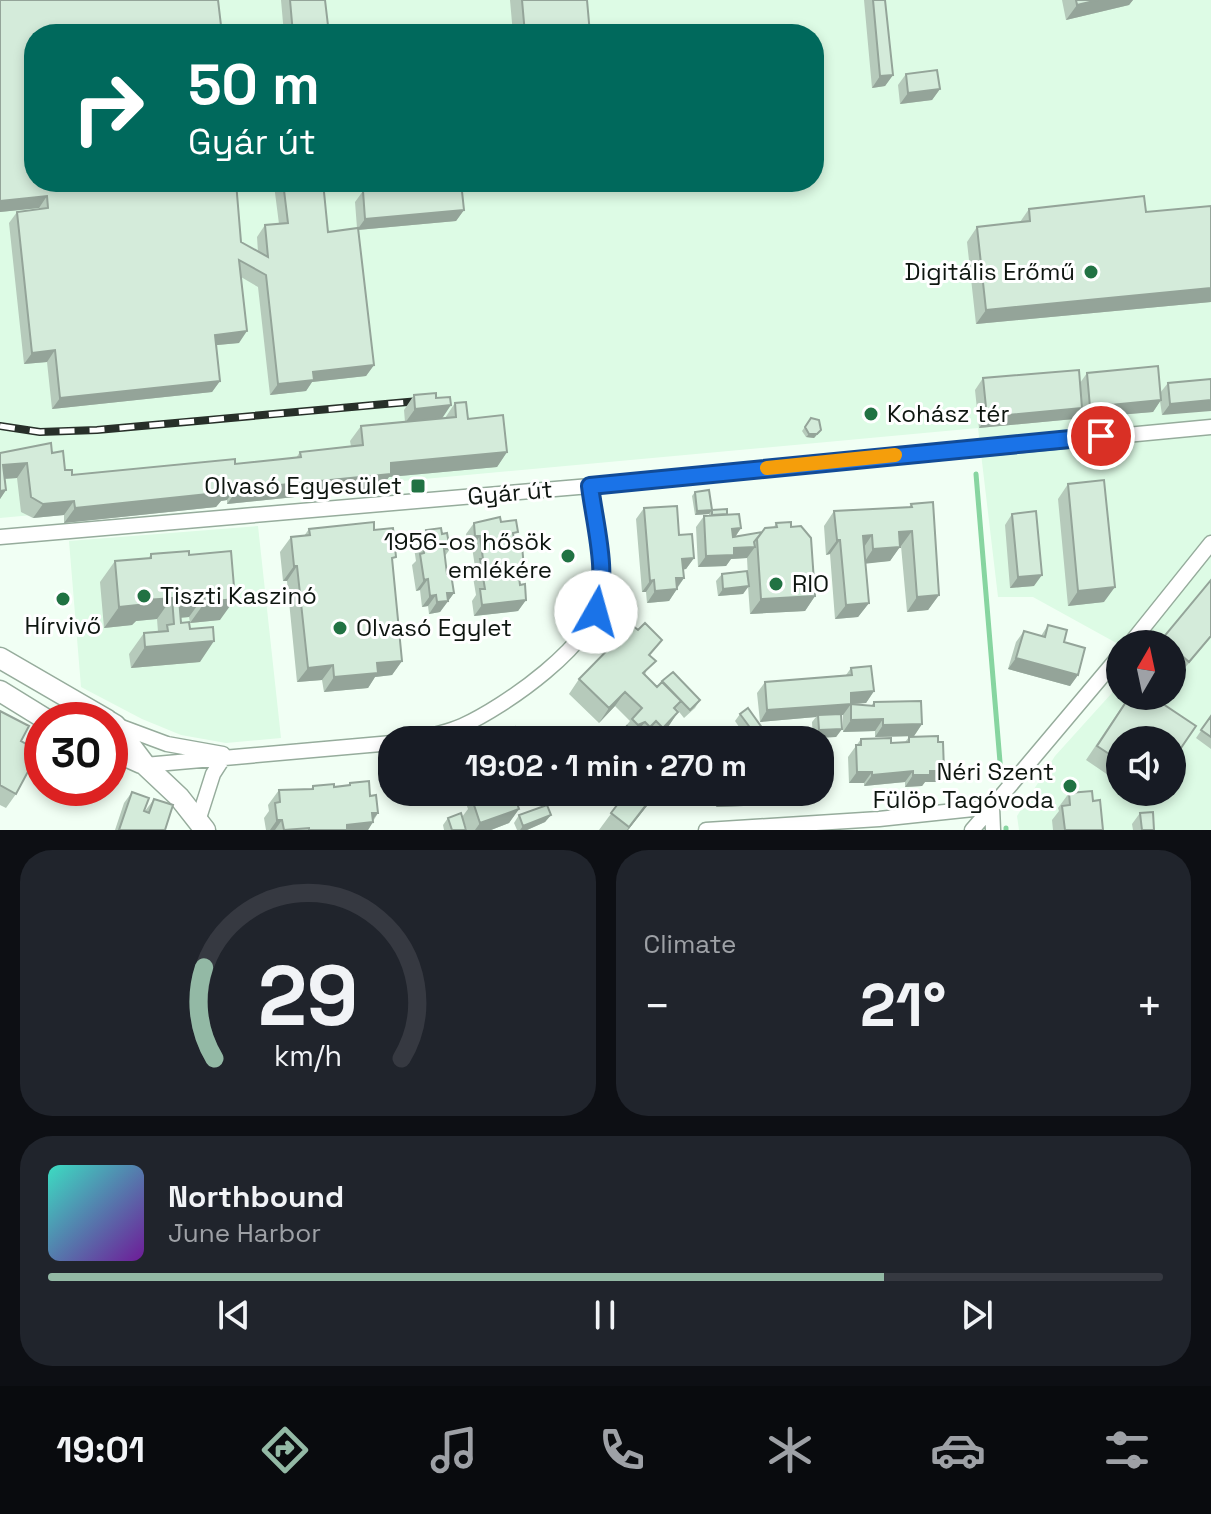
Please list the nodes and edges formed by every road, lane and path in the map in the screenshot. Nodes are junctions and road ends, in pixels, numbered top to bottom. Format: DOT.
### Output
graph roads {
  1 [pos="1207,429"];
  2 [pos="590,486"];
  3 [pos="0,537"];
  4 [pos="1211,543"];
  5 [pos="1141,630"];
  6 [pos="0,658"];
  7 [pos="1106,672"];
  8 [pos="0,691"];
  9 [pos="76,702"];
  10 [pos="24,706"];
  11 [pos="463,726"];
  12 [pos="128,729"];
  13 [pos="128,744"];
  14 [pos="378,744"];
  15 [pos="128,757"];
  16 [pos="239,757"];
  17 [pos="222,760"];
  18 [pos="145,765"];
  19 [pos="992,807"];
  20 [pos="201,825"];
  21 [pos="706,830"];
  22 [pos="972,830"];
  23 [pos="993,830"];
  1 -- 2 [label="street, Gyár út"];
  2 -- 3 [label="street, Gyár út"];
  2 -- 11 [label="street"];
  4 -- 5 [label="street"];
  6 -- 9 [label="main road"];
  7 -- 19 [label="street"];
  8 -- 10 [label="main road"];
  12 -- 16 [label="street"];
  13 -- 18 [label="main road"];
  14 -- 16 [label="street"];
  15 -- 18 [label="main road"];
  16 -- 17 [label="street"];
  17 -- 18 [label="street"];
  17 -- 20 [label="street"];
  18 -- 20 [label="main road"];
  19 -- 21 [label="street"];
  19 -- 22 [label="street"];
  19 -- 23 [label="street"];
}
